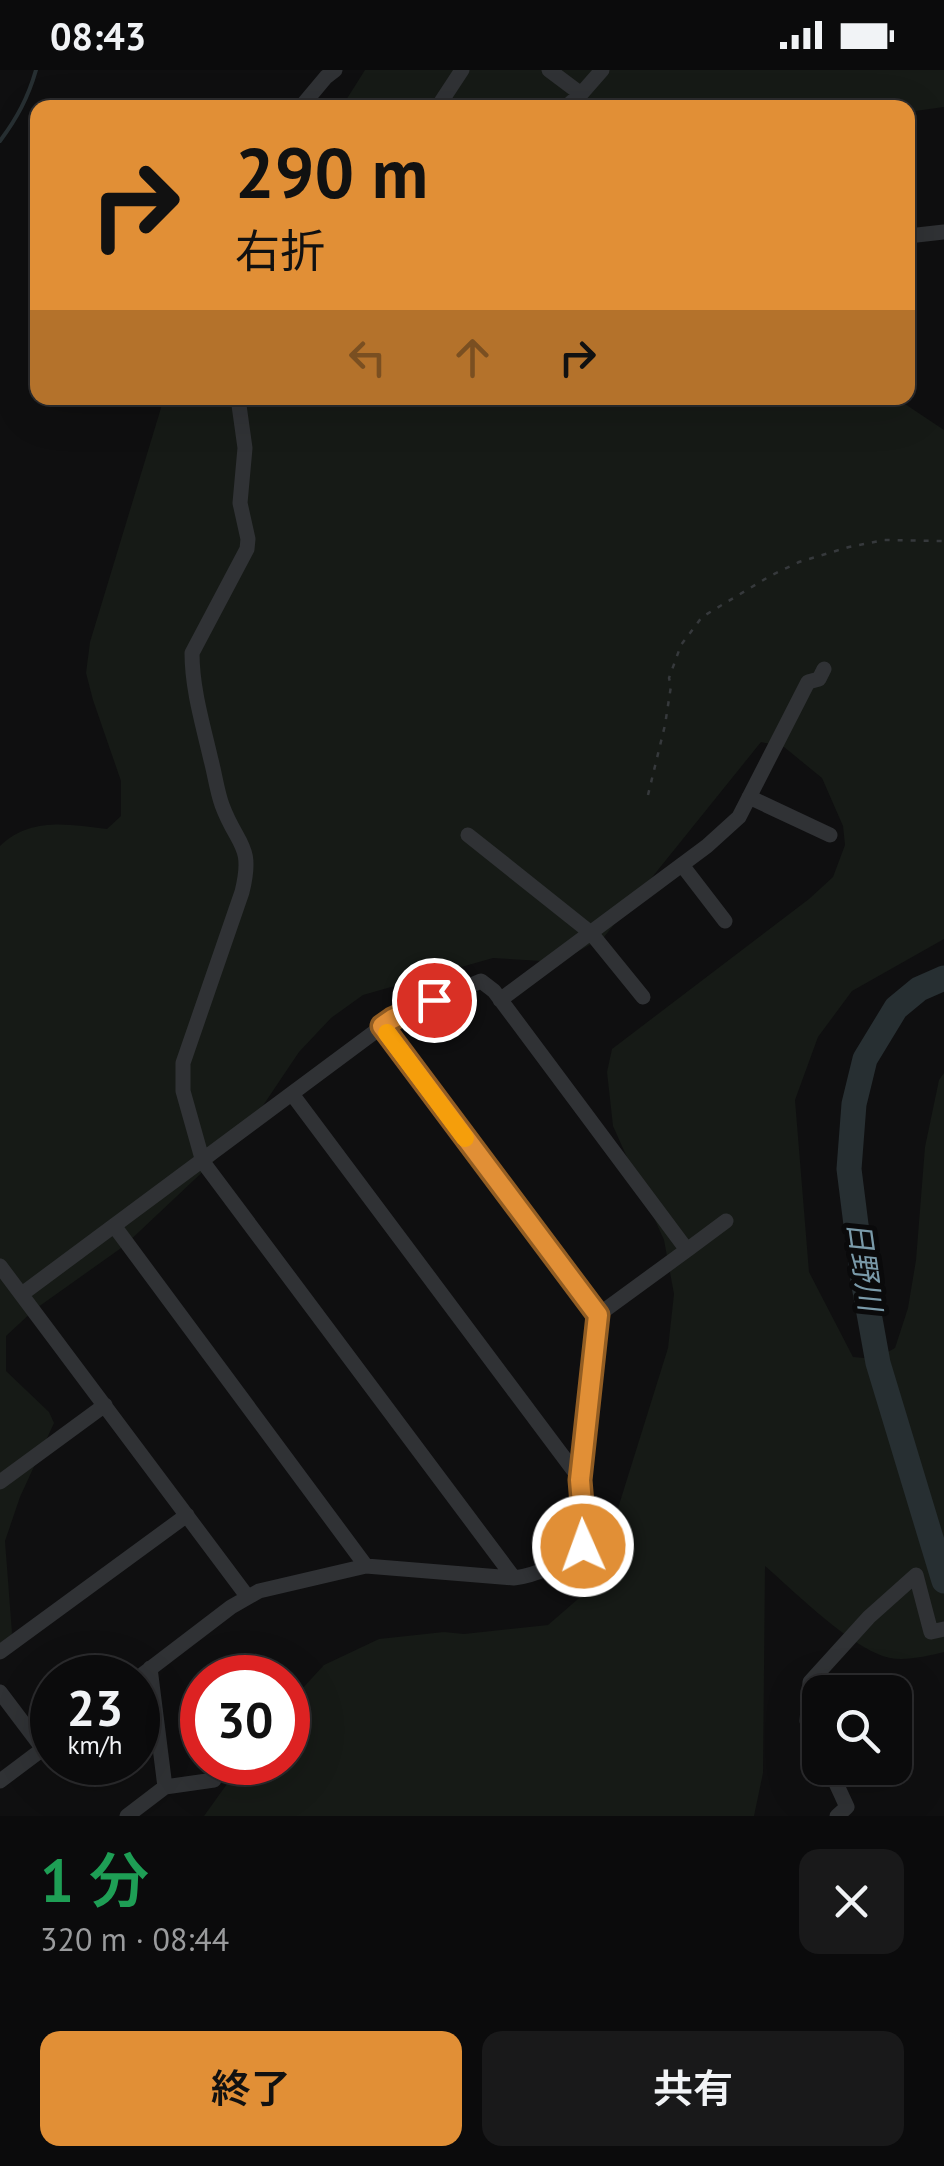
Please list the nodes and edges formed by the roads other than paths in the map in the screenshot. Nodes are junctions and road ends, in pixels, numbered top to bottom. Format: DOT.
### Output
graph roads {
  1 [pos="335,70"];
  2 [pos="462,70"];
  3 [pos="549,70"];
  4 [pos="602,70"];
  5 [pos="581,94"];
  6 [pos="307,100"];
  7 [pos="442,100"];
  8 [pos="574,100"];
  9 [pos="944,232"];
  10 [pos="915,235"];
  11 [pos="239,405"];
  12 [pos="824,669"];
  13 [pos="750,797"];
  14 [pos="468,835"];
  15 [pos="830,835"];
  16 [pos="682,865"];
  17 [pos="725,921"];
  18 [pos="590,933"];
  19 [pos="642,998"];
  20 [pos="500,1000"];
  21 [pos="382,1026"];
  22 [pos="292,1094"];
  23 [pos="203,1162"];
  24 [pos="726,1220"];
  25 [pos="115,1226"];
  26 [pos="687,1250"];
  27 [pos="0,1266"];
  28 [pos="22,1294"];
  29 [pos="598,1315"];
  30 [pos="104,1405"];
  31 [pos="580,1480"];
  32 [pos="0,1482"];
  33 [pos="187,1515"];
  34 [pos="366,1566"];
  35 [pos="514,1578"];
  36 [pos="248,1596"];
  37 [pos="944,1629"];
  38 [pos="0,1652"];
  39 [pos="160,1661"];
  40 [pos="816,1675"];
  41 [pos="0,1692"];
  42 [pos="30,1726"];
  43 [pos="160,1755"];
  44 [pos="30,1760"];
  45 [pos="0,1782"];
  46 [pos="180,1784"];
  47 [pos="837,1785"];
  48 [pos="166,1786"];
  49 [pos="127,1816"];
  50 [pos="836,1816"];
  1 -- 6 [label="street"];
  2 -- 7 [label="street"];
  3 -- 5 [label="street"];
  4 -- 5 [label="street"];
  5 -- 8 [label="street"];
  9 -- 10 [label="street"];
  11 -- 23 [label="street"];
  12 -- 13 [label="street"];
  13 -- 15 [label="street"];
  13 -- 16 [label="street"];
  14 -- 18 [label="street"];
  16 -- 17 [label="street"];
  16 -- 18 [label="street"];
  18 -- 19 [label="street"];
  18 -- 20 [label="street"];
  20 -- 21 [label="street"];
  20 -- 26 [label="street"];
  21 -- 22 [label="street"];
  21 -- 29 [label="street"];
  22 -- 23 [label="street"];
  22 -- 31 [label="street"];
  23 -- 25 [label="street"];
  23 -- 35 [label="street"];
  24 -- 26 [label="street"];
  25 -- 28 [label="street"];
  25 -- 34 [label="street"];
  26 -- 29 [label="street"];
  27 -- 28 [label="street"];
  28 -- 30 [label="street"];
  29 -- 31 [label="street"];
  30 -- 32 [label="street"];
  30 -- 33 [label="street"];
  31 -- 35 [label="street"];
  33 -- 36 [label="street"];
  33 -- 38 [label="street"];
  34 -- 35 [label="street"];
  34 -- 36 [label="street"];
  36 -- 39 [label="street"];
  37 -- 40 [label="street"];
  41 -- 42 [label="street"];
  43 -- 48 [label="street"];
  44 -- 45 [label="street"];
  46 -- 48 [label="street"];
  47 -- 50 [label="street"];
  48 -- 49 [label="street"];
}
